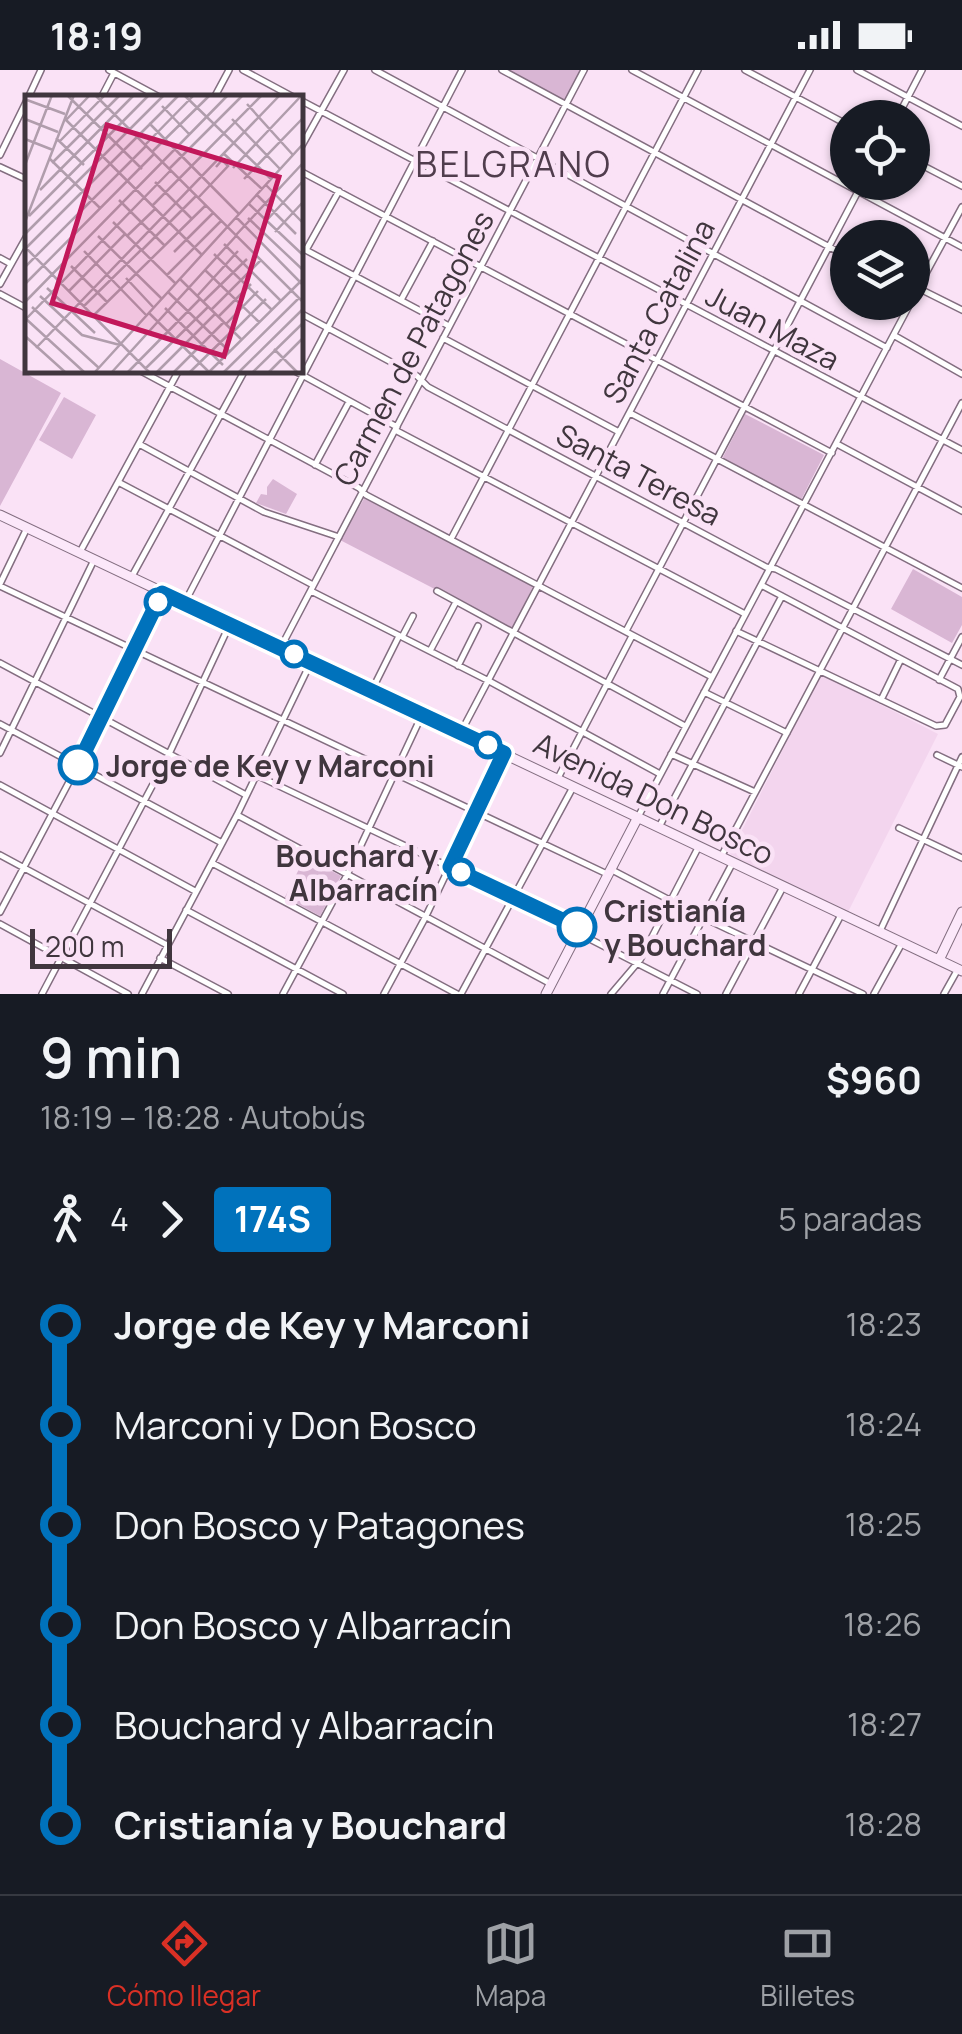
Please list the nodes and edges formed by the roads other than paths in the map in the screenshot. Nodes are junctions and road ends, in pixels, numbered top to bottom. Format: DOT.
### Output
graph roads {
  1 [pos="41,70"];
  2 [pos="229,70"];
  3 [pos="243,70"];
  4 [pos="344,70"];
  5 [pos="376,70"];
  6 [pos="462,70"];
  7 [pos="502,70"];
  8 [pos="584,70"];
  9 [pos="632,70"];
  10 [pos="698,70"];
  11 [pos="745,70"];
  12 [pos="810,70"];
  13 [pos="857,70"];
  14 [pos="922,70"];
  15 [pos="113,71"];
  16 [pos="29,95"];
  17 [pos="103,95"];
  18 [pos="156,95"];
  19 [pos="216,95"];
  20 [pos="290,95"];
  21 [pos="907,97"];
  22 [pos="683,98"];
  23 [pos="796,98"];
  24 [pos="905,100"];
  25 [pos="302,101"];
  26 [pos="25,104"];
  27 [pos="443,106"];
  28 [pos="566,106"];
  29 [pos="321,111"];
  30 [pos="830,116"];
  31 [pos="962,126"];
  32 [pos="302,145"];
  33 [pos="770,145"];
  34 [pos="654,154"];
  35 [pos="0,156"];
  36 [pos="539,158"];
  37 [pos="415,162"];
  38 [pos="0,167"];
  39 [pos="930,169"];
  40 [pos="302,173"];
  41 [pos="830,177"];
  42 [pos="25,179"];
  43 [pos="962,186"];
  44 [pos="339,192"];
  45 [pos="742,200"];
  46 [pos="854,200"];
  47 [pos="873,200"];
  48 [pos="962,207"];
  49 [pos="626,208"];
  50 [pos="510,213"];
  51 [pos="386,216"];
  52 [pos="945,238"];
  53 [pos="25,239"];
  54 [pos="433,241"];
  55 [pos="829,247"];
  56 [pos="962,247"];
  57 [pos="303,248"];
  58 [pos="714,255"];
  59 [pos="0,258"];
  60 [pos="600,260"];
  61 [pos="11,264"];
  62 [pos="481,265"];
  63 [pos="930,265"];
  64 [pos="354,275"];
  65 [pos="0,284"];
  66 [pos="0,294"];
  67 [pos="930,299"];
  68 [pos="400,300"];
  69 [pos="801,302"];
  70 [pos="686,306"];
  71 [pos="25,308"];
  72 [pos="962,310"];
  73 [pos="302,314"];
  74 [pos="571,315"];
  75 [pos="901,320"];
  76 [pos="448,326"];
  77 [pos="326,327"];
  78 [pos="893,336"];
  79 [pos="443,338"];
  80 [pos="887,348"];
  81 [pos="773,352"];
  82 [pos="657,361"];
  83 [pos="143,372"];
  84 [pos="178,372"];
  85 [pos="244,372"];
  86 [pos="298,372"];
  87 [pos="302,374"];
  88 [pos="962,374"];
  89 [pos="421,380"];
  90 [pos="534,385"];
  91 [pos="170,387"];
  92 [pos="861,398"];
  93 [pos="349,401"];
  94 [pos="962,403"];
  95 [pos="744,408"];
  96 [pos="630,413"];
  97 [pos="221,414"];
  98 [pos="396,428"];
  99 [pos="510,430"];
  100 [pos="618,432"];
  101 [pos="269,440"];
  102 [pos="942,440"];
  103 [pos="139,444"];
  104 [pos="837,444"];
  105 [pos="962,450"];
  106 [pos="832,453"];
  107 [pos="716,459"];
  108 [pos="316,465"];
  109 [pos="190,471"];
  110 [pos="596,476"];
  111 [pos="484,478"];
  112 [pos="118,482"];
  113 [pos="916,487"];
  114 [pos="362,492"];
  115 [pos="238,498"];
  116 [pos="804,505"];
  117 [pos="169,508"];
  118 [pos="962,512"];
  119 [pos="0,515"];
  120 [pos="683,522"];
  121 [pos="571,524"];
  122 [pos="27,528"];
  123 [pos="218,535"];
  124 [pos="339,537"];
  125 [pos="451,539"];
  126 [pos="884,547"];
  127 [pos="80,552"];
  128 [pos="94,560"];
  129 [pos="770,568"];
  130 [pos="658,570"];
  131 [pos="131,578"];
  132 [pos="538,584"];
  133 [pos="0,585"];
  134 [pos="761,586"];
  135 [pos="312,588"];
  136 [pos="962,588"];
  137 [pos="437,591"];
  138 [pos="162,593"];
  139 [pos="782,596"];
  140 [pos="185,602"];
  141 [pos="456,602"];
  142 [pos="853,608"];
  143 [pos="744,614"];
  144 [pos="413,616"];
  145 [pos="68,618"];
  146 [pos="230,623"];
  147 [pos="478,626"];
  148 [pos="842,628"];
  149 [pos="736,631"];
  150 [pos="514,633"];
  151 [pos="628,634"];
  152 [pos="401,637"];
  153 [pos="962,637"];
  154 [pos="758,642"];
  155 [pos="281,647"];
  156 [pos="135,650"];
  157 [pos="430,651"];
  158 [pos="902,659"];
  159 [pos="950,659"];
  160 [pos="311,662"];
  161 [pos="0,663"];
  162 [pos="962,665"];
  163 [pos="458,666"];
  164 [pos="820,671"];
  165 [pos="712,677"];
  166 [pos="940,680"];
  167 [pos="202,681"];
  168 [pos="489,681"];
  169 [pos="36,683"];
  170 [pos="606,683"];
  171 [pos="372,690"];
  172 [pos="704,692"];
  173 [pos="881,700"];
  174 [pos="726,702"];
  175 [pos="422,714"];
  176 [pos="103,718"];
  177 [pos="283,720"];
  178 [pos="0,724"];
  179 [pos="686,726"];
  180 [pos="12,730"];
  181 [pos="582,731"];
  182 [pos="461,732"];
  183 [pos="787,733"];
  184 [pos="0,753"];
  185 [pos="504,753"];
  186 [pos="169,754"];
  187 [pos="672,754"];
  188 [pos="937,755"];
  189 [pos="962,757"];
  190 [pos="692,763"];
  191 [pos="78,765"];
  192 [pos="960,766"];
  193 [pos="393,773"];
  194 [pos="660,774"];
  195 [pos="256,775"];
  196 [pos="558,778"];
  197 [pos="0,785"];
  198 [pos="574,786"];
  199 [pos="755,792"];
  200 [pos="246,795"];
  201 [pos="144,802"];
  202 [pos="476,811"];
  203 [pos="52,812"];
  204 [pos="236,815"];
  205 [pos="638,817"];
  206 [pos="659,826"];
  207 [pos="898,828"];
  208 [pos="368,829"];
  209 [pos="923,838"];
  210 [pos="222,843"];
  211 [pos="542,843"];
  212 [pos="699,846"];
  213 [pos="118,849"];
  214 [pos="0,855"];
  215 [pos="722,857"];
  216 [pos="962,858"];
  217 [pos="733,862"];
  218 [pos="212,863"];
  219 [pos="23,867"];
  220 [pos="450,867"];
  221 [pos="610,872"];
  222 [pos="347,875"];
  223 [pos="782,887"];
  224 [pos="196,892"];
  225 [pos="514,896"];
  226 [pos="671,900"];
  227 [pos="90,904"];
  228 [pos="186,910"];
  229 [pos="0,912"];
  230 [pos="962,912"];
  231 [pos="842,915"];
  232 [pos="426,918"];
  233 [pos="704,918"];
  234 [pos="322,922"];
  235 [pos="0,924"];
  236 [pos="580,931"];
  237 [pos="880,932"];
  238 [pos="754,943"];
  239 [pos="902,943"];
  240 [pos="167,945"];
  241 [pos="486,949"];
  242 [pos="61,957"];
  243 [pos="160,958"];
  244 [pos="939,960"];
  245 [pos="400,964"];
  246 [pos="636,965"];
  247 [pos="296,970"];
  248 [pos="960,970"];
  249 [pos="812,971"];
  250 [pos="670,980"];
  251 [pos="550,991"];
  252 [pos="42,994"];
  253 [pos="128,994"];
  254 [pos="142,994"];
  255 [pos="228,994"];
  256 [pos="284,994"];
  257 [pos="342,994"];
  258 [pos="384,994"];
  259 [pos="459,994"];
  260 [pos="612,994"];
  261 [pos="663,994"];
  262 [pos="697,994"];
  263 [pos="726,994"];
  264 [pos="800,994"];
  265 [pos="863,994"];
  266 [pos="874,994"];
  267 [pos="944,994"];
  1 -- 16 [label="street"];
  2 -- 19 [label="street"];
  3 -- 20 [label="street, Juan Maza"];
  4 -- 29 [label="street"];
  5 -- 27 [label="street"];
  6 -- 27 [label="street"];
  7 -- 28 [label="street"];
  8 -- 28 [label="street, Carmen de Patagones"];
  9 -- 22 [label="street"];
  10 -- 22 [label="street"];
  11 -- 23 [label="street"];
  12 -- 23 [label="street, Santa Catalina"];
  13 -- 21 [label="street"];
  14 -- 21 [label="street"];
  15 -- 17 [label="street"];
  15 -- 18 [label="street"];
  21 -- 24 [label="street"];
  21 -- 31 [label="street"];
  22 -- 33 [label="street"];
  22 -- 34 [label="street"];
  23 -- 30 [label="street"];
  23 -- 33 [label="street, Santa Catalina"];
  25 -- 29 [label="street, Juan Maza"];
  26 -- 35 [label="street"];
  27 -- 36 [label="street"];
  27 -- 37 [label="street"];
  28 -- 34 [label="street"];
  28 -- 36 [label="street, Carmen de Patagones"];
  29 -- 32 [label="street"];
  29 -- 37 [label="street, Juan Maza"];
  33 -- 41 [label="street"];
  33 -- 45 [label="street, Santa Catalina"];
  34 -- 45 [label="street"];
  34 -- 49 [label="street"];
  36 -- 49 [label="street"];
  36 -- 50 [label="street, Carmen de Patagones"];
  37 -- 50 [label="street, Juan Maza"];
  37 -- 51 [label="street"];
  38 -- 42 [label="street"];
  39 -- 43 [label="street"];
  40 -- 44 [label="street"];
  44 -- 51 [label="street"];
  44 -- 57 [label="street"];
  45 -- 55 [label="street"];
  45 -- 58 [label="street, Santa Catalina"];
  46 -- 55 [label="street"];
  47 -- 52 [label="street"];
  48 -- 52 [label="street"];
  49 -- 58 [label="street"];
  49 -- 60 [label="street"];
  50 -- 60 [label="street, Juan Maza"];
  50 -- 62 [label="street, Carmen de Patagones"];
  51 -- 54 [label="street"];
  51 -- 64 [label="street"];
  52 -- 56 [label="street"];
  52 -- 63 [label="street"];
  53 -- 61 [label="street"];
  54 -- 62 [label="street"];
  54 -- 68 [label="street"];
  55 -- 69 [label="street"];
  57 -- 64 [label="street"];
  58 -- 69 [label="street"];
  58 -- 70 [label="street, Santa Catalina"];
  59 -- 61 [label="street"];
  60 -- 70 [label="street, Juan Maza"];
  60 -- 74 [label="street"];
  61 -- 65 [label="street"];
  62 -- 74 [label="street"];
  62 -- 76 [label="street, Carmen de Patagones"];
  64 -- 68 [label="street"];
  64 -- 77 [label="street"];
  66 -- 71 [label="street"];
  67 -- 72 [label="street"];
  68 -- 76 [label="street"];
  69 -- 80 [label="street"];
  69 -- 81 [label="street"];
  70 -- 81 [label="street, Juan Maza"];
  70 -- 82 [label="street, Santa Catalina"];
  73 -- 77 [label="street, Santa Teresa"];
  74 -- 82 [label="street"];
  74 -- 90 [label="street"];
  75 -- 78 [label="street"];
  76 -- 79 [label="street, Carmen de Patagones"];
  77 -- 87 [label="street"];
  77 -- 89 [label="street, Santa Teresa"];
  78 -- 80 [label="street"];
  78 -- 88 [label="street"];
  79 -- 89 [label="street, Carmen de Patagones"];
  79 -- 90 [label="street"];
  80 -- 92 [label="street"];
  81 -- 92 [label="street, Juan Maza"];
  81 -- 95 [label="street"];
  82 -- 95 [label="street"];
  82 -- 96 [label="street, Santa Catalina"];
  83 -- 91 [label="street"];
  84 -- 91 [label="street"];
  85 -- 97 [label="street"];
  86 -- 87 [label="street"];
  87 -- 93 [label="street"];
  87 -- 101 [label="street"];
  89 -- 98 [label="street, Carmen de Patagones"];
  89 -- 99 [label="street, Santa Teresa"];
  90 -- 99 [label="street"];
  90 -- 100 [label="street"];
  91 -- 97 [label="street"];
  91 -- 103 [label="street"];
  92 -- 102 [label="street, Juan Maza"];
  92 -- 104 [label="street"];
  93 -- 98 [label="street"];
  93 -- 108 [label="street"];
  94 -- 102 [label="street"];
  95 -- 106 [label="street"];
  95 -- 107 [label="street"];
  96 -- 100 [label="street, Santa Catalina"];
  96 -- 107 [label="street"];
  97 -- 101 [label="street"];
  97 -- 109 [label="street"];
  98 -- 111 [label="street"];
  98 -- 114 [label="street, Carmen de Patagones"];
  99 -- 110 [label="street, Santa Teresa"];
  99 -- 111 [label="street"];
  100 -- 110 [label="street, Santa Catalina"];
  101 -- 108 [label="street"];
  101 -- 115 [label="street"];
  102 -- 105 [label="street, Juan Maza"];
  102 -- 113 [label="street"];
  103 -- 109 [label="street"];
  103 -- 112 [label="street"];
  104 -- 106 [label="street"];
  104 -- 113 [label="street"];
  106 -- 116 [label="street"];
  107 -- 116 [label="street"];
  107 -- 120 [label="street"];
  108 -- 114 [label="street"];
  109 -- 115 [label="street"];
  109 -- 117 [label="street"];
  110 -- 120 [label="street, Santa Teresa"];
  110 -- 121 [label="street, Santa Catalina"];
  111 -- 121 [label="street"];
  111 -- 125 [label="street"];
  112 -- 117 [label="street"];
  112 -- 127 [label="street"];
  113 -- 118 [label="street"];
  113 -- 126 [label="street"];
  114 -- 124 [label="street, Carmen de Patagones"];
  114 -- 125 [label="street"];
  115 -- 123 [label="street"];
  115 -- 124 [label="street"];
  116 -- 126 [label="street"];
  116 -- 129 [label="street"];
  117 -- 123 [label="street"];
  117 -- 131 [label="street"];
  119 -- 122 [label="main road, Avenida Don Bosco"];
  120 -- 129 [label="street, Santa Teresa"];
  120 -- 130 [label="street"];
  121 -- 130 [label="street"];
  121 -- 132 [label="street, Santa Catalina"];
  122 -- 127 [label="main road, Avenida Don Bosco"];
  122 -- 133 [label="street"];
  123 -- 135 [label="street"];
  123 -- 140 [label="street"];
  124 -- 135 [label="street, Carmen de Patagones"];
  125 -- 132 [label="street"];
  126 -- 136 [label="street"];
  126 -- 142 [label="street"];
  127 -- 128 [label="main road, Avenida Don Bosco"];
  128 -- 131 [label="main road, Avenida Don Bosco"];
  128 -- 145 [label="street"];
  129 -- 134 [label="street"];
  129 -- 142 [label="street, Santa Teresa"];
  130 -- 143 [label="street"];
  130 -- 151 [label="street"];
  131 -- 138 [label="main road, Avenida Don Bosco"];
  132 -- 150 [label="street, Santa Catalina"];
  132 -- 151 [label="street"];
  133 -- 145 [label="street"];
  134 -- 139 [label="street"];
  134 -- 143 [label="street"];
  135 -- 152 [label="street"];
  135 -- 155 [label="street, Carmen de Patagones"];
  137 -- 141 [label="street"];
  138 -- 140 [label="main road, Avenida Don Bosco"];
  138 -- 156 [label="street"];
  139 -- 148 [label="street"];
  139 -- 154 [label="street"];
  140 -- 146 [label="main road, Avenida Don Bosco"];
  141 -- 150 [label="street"];
  141 -- 157 [label="street"];
  142 -- 148 [label="street"];
  142 -- 159 [label="street, Santa Teresa"];
  143 -- 149 [label="street"];
  144 -- 152 [label="street"];
  145 -- 156 [label="street"];
  145 -- 169 [label="street"];
  146 -- 155 [label="main road, Avenida Don Bosco"];
  146 -- 167 [label="street"];
  147 -- 163 [label="street"];
  148 -- 158 [label="street"];
  148 -- 164 [label="street"];
  149 -- 154 [label="street"];
  149 -- 165 [label="street"];
  150 -- 168 [label="street, Santa Catalina"];
  150 -- 170 [label="street"];
  151 -- 165 [label="street"];
  151 -- 170 [label="street"];
  152 -- 157 [label="street"];
  152 -- 171 [label="street"];
  153 -- 159 [label="street"];
  154 -- 164 [label="street"];
  154 -- 174 [label="street"];
  155 -- 160 [label="main road, Avenida Don Bosco"];
  156 -- 167 [label="street"];
  156 -- 176 [label="street"];
  157 -- 163 [label="street"];
  158 -- 166 [label="street"];
  158 -- 173 [label="street"];
  159 -- 162 [label="street, Santa Teresa"];
  159 -- 166 [label="street"];
  160 -- 171 [label="main road, Avenida Don Bosco"];
  160 -- 177 [label="street"];
  161 -- 169 [label="street"];
  163 -- 168 [label="street"];
  164 -- 173 [label="street"];
  164 -- 183 [label="street"];
  165 -- 172 [label="street"];
  166 -- 173 [label="street"];
  167 -- 177 [label="street"];
  167 -- 186 [label="street"];
  168 -- 181 [label="street"];
  168 -- 182 [label="street, Santa Catalina"];
  169 -- 176 [label="street"];
  169 -- 180 [label="street"];
  170 -- 179 [label="street"];
  170 -- 181 [label="street"];
  171 -- 175 [label="main road, Avenida Don Bosco"];
  172 -- 174 [label="street"];
  172 -- 179 [label="street"];
  174 -- 183 [label="street"];
  174 -- 190 [label="street"];
  175 -- 182 [label="main road, Avenida Don Bosco"];
  175 -- 193 [label="street"];
  176 -- 186 [label="street"];
  176 -- 191 [label="street"];
  177 -- 193 [label="street"];
  177 -- 195 [label="street"];
  178 -- 180 [label="street"];
  179 -- 187 [label="street"];
  180 -- 184 [label="street"];
  180 -- 191 [label="street"];
  181 -- 194 [label="street"];
  181 -- 196 [label="street"];
  182 -- 185 [label="main road, Avenida Don Bosco"];
  183 -- 199 [label="street"];
  185 -- 196 [label="main road, Avenida Don Bosco"];
  185 -- 202 [label="street"];
  186 -- 200 [label="street"];
  186 -- 201 [label="street"];
  187 -- 190 [label="street"];
  187 -- 194 [label="street"];
  188 -- 192 [label="street"];
  189 -- 192 [label="street"];
  190 -- 199 [label="street"];
  190 -- 206 [label="street"];
  191 -- 201 [label="street"];
  191 -- 203 [label="street"];
  192 -- 209 [label="street"];
  193 -- 202 [label="street"];
  193 -- 208 [label="street"];
  194 -- 205 [label="street"];
  195 -- 200 [label="street"];
  195 -- 208 [label="street"];
  196 -- 198 [label="main road, Avenida Don Bosco"];
  197 -- 203 [label="street"];
  198 -- 205 [label="main road, Avenida Don Bosco"];
  198 -- 211 [label="street"];
  199 -- 215 [label="street"];
  200 -- 204 [label="street"];
  201 -- 210 [label="street"];
  201 -- 213 [label="street"];
  202 -- 211 [label="street"];
  202 -- 220 [label="street"];
  203 -- 213 [label="street"];
  203 -- 219 [label="street"];
  204 -- 210 [label="street"];
  204 -- 222 [label="street"];
  205 -- 206 [label="main road, Avenida Don Bosco"];
  205 -- 221 [label="main road"];
  206 -- 212 [label="main road, Avenida Don Bosco"];
  207 -- 209 [label="street"];
  208 -- 220 [label="street"];
  208 -- 222 [label="street"];
  209 -- 216 [label="street"];
  209 -- 237 [label="street"];
  210 -- 218 [label="street"];
  211 -- 221 [label="street"];
  211 -- 225 [label="street"];
  212 -- 215 [label="main road, Avenida Don Bosco"];
  212 -- 226 [label="street"];
  213 -- 224 [label="street"];
  213 -- 227 [label="street"];
  214 -- 219 [label="street"];
  215 -- 217 [label="main road, Avenida Don Bosco"];
  217 -- 223 [label="main road, Avenida Don Bosco"];
  217 -- 233 [label="street"];
  218 -- 224 [label="street"];
  218 -- 234 [label="street"];
  219 -- 227 [label="street"];
  219 -- 229 [label="street"];
  220 -- 225 [label="street"];
  220 -- 232 [label="street"];
  221 -- 226 [label="street"];
  221 -- 236 [label="main road"];
  222 -- 232 [label="street"];
  222 -- 234 [label="street"];
  223 -- 231 [label="main road, Avenida Don Bosco"];
  223 -- 238 [label="street"];
  224 -- 228 [label="street"];
  225 -- 236 [label="street"];
  225 -- 241 [label="street"];
  226 -- 233 [label="street"];
  226 -- 246 [label="street"];
  227 -- 240 [label="street"];
  227 -- 242 [label="street"];
  228 -- 240 [label="street"];
  228 -- 247 [label="street"];
  230 -- 244 [label="main road"];
  231 -- 237 [label="main road, Avenida Don Bosco"];
  231 -- 249 [label="street"];
  232 -- 241 [label="street"];
  232 -- 245 [label="street"];
  233 -- 238 [label="street"];
  233 -- 250 [label="street"];
  234 -- 245 [label="street"];
  234 -- 247 [label="street"];
  235 -- 242 [label="street"];
  236 -- 246 [label="street"];
  236 -- 251 [label="main road"];
  237 -- 239 [label="main road, Avenida Don Bosco"];
  238 -- 249 [label="street"];
  238 -- 263 [label="street"];
  239 -- 244 [label="main road, Avenida Don Bosco"];
  239 -- 266 [label="street"];
  240 -- 243 [label="street"];
  241 -- 251 [label="street"];
  241 -- 259 [label="street"];
  242 -- 252 [label="street"];
  242 -- 253 [label="street"];
  243 -- 254 [label="street"];
  243 -- 255 [label="street"];
  244 -- 248 [label="main road, Avenida Don Bosco"];
  245 -- 258 [label="street"];
  245 -- 259 [label="street"];
  246 -- 250 [label="street"];
  246 -- 260 [label="street"];
  247 -- 256 [label="street"];
  247 -- 257 [label="street"];
  248 -- 267 [label="street"];
  249 -- 264 [label="street"];
  249 -- 265 [label="street"];
  250 -- 261 [label="street"];
  250 -- 262 [label="street"];
}
